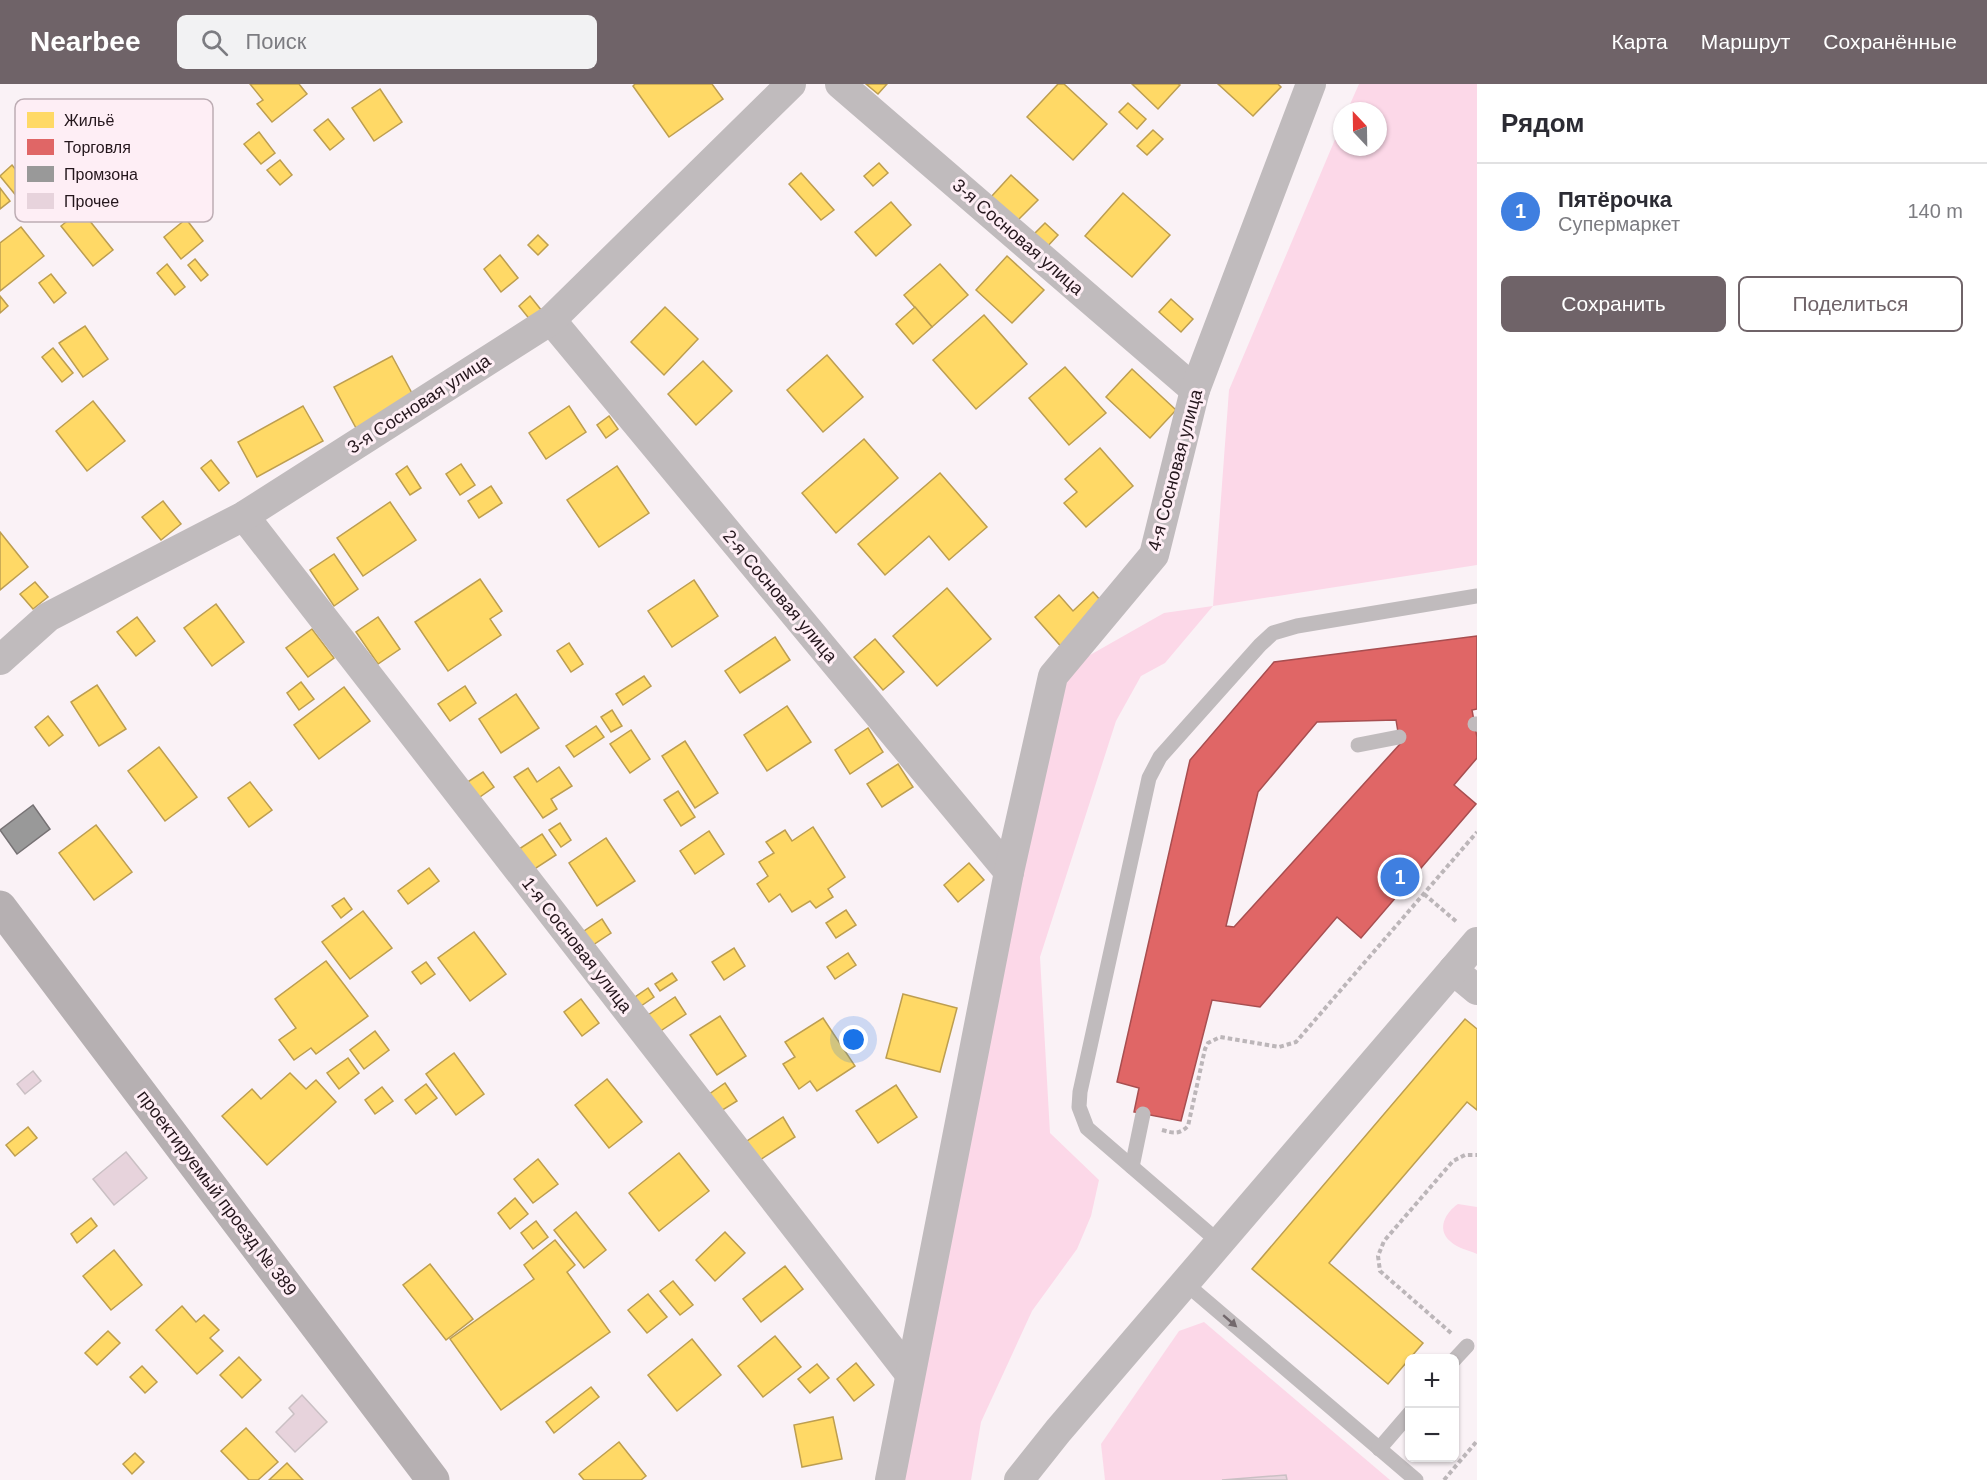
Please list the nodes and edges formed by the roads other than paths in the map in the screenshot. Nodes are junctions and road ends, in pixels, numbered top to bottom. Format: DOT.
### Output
graph roads {
  1 [pos="791,84"];
  2 [pos="840,84"];
  3 [pos="1311,84"];
  4 [pos="551,320"];
  5 [pos="1195,390"];
  6 [pos="244,516"];
  7 [pos="1477,596"];
  8 [pos="0,660"];
  9 [pos="1399,737"];
  10 [pos="1358,745"];
  11 [pos="1009,872"];
  12 [pos="0,907"];
  13 [pos="1468,933"];
  14 [pos="1453,970"];
  15 [pos="1477,990"];
  16 [pos="1142,1120"];
  17 [pos="1132,1167"];
  18 [pos="1220,1243"];
  19 [pos="1185,1283"];
  20 [pos="1467,1346"];
  21 [pos="1459,1355"];
  22 [pos="910,1374"];
  23 [pos="1405,1419"];
  24 [pos="1379,1449"];
  25 [pos="1024,1477"];
  26 [pos="433,1480"];
  27 [pos="890,1480"];
  28 [pos="1416,1480"];
  1 -- 4 [label="street, 3-я Сосновая улица"];
  2 -- 5 [label="street, 3-я Сосновая улица"];
  3 -- 5 [label="street, 4-я Сосновая улица"];
  4 -- 6 [label="street, 3-я Сосновая улица"];
  4 -- 11 [label="street, 2-я Сосновая улица"];
  5 -- 11 [label="street, 4-я Сосновая улица"];
  6 -- 8 [label="street, 3-я Сосновая улица"];
  6 -- 22 [label="street, 1-я Сосновая улица"];
  7 -- 17 [label="lane"];
  9 -- 10 [label="lane"];
  11 -- 22 [label="street, 4-я Сосновая улица"];
  12 -- 26 [label="main road, проектируемый проезд № 389"];
  13 -- 14 [label="street"];
  14 -- 15 [label="street"];
  14 -- 18 [label="street"];
  16 -- 17 [label="lane"];
  17 -- 18 [label="lane"];
  18 -- 19 [label="street"];
  19 -- 24 [label="lane, one-way"];
  19 -- 25 [label="street"];
  20 -- 21 [label="lane"];
  22 -- 27 [label="street, 4-я Сосновая улица"];
  23 -- 24 [label="lane"];
  24 -- 28 [label="lane"];
}
